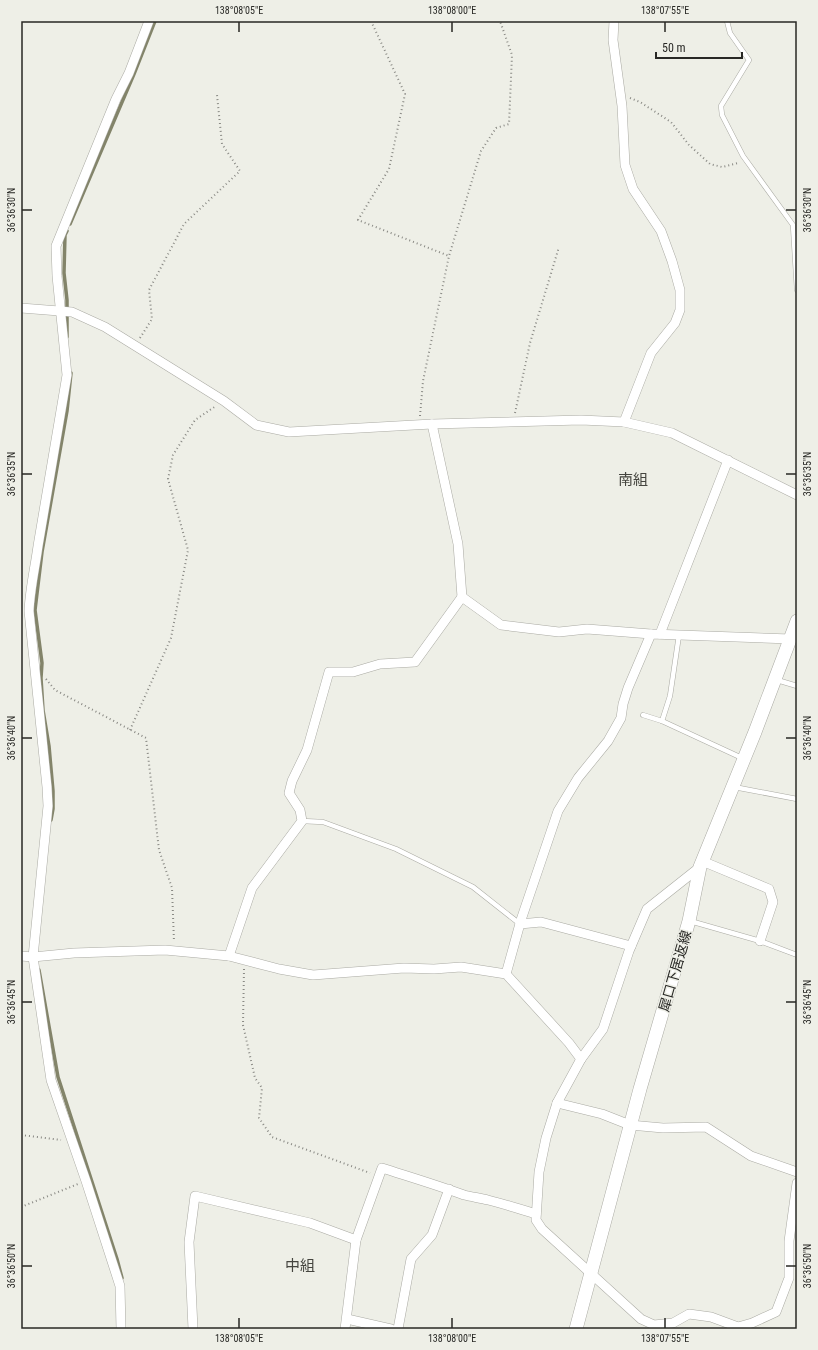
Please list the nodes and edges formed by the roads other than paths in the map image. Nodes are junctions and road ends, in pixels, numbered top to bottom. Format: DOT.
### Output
graph roads {
  1 [pos="149,21"];
  2 [pos="614,21"];
  3 [pos="727,21"];
  4 [pos="797,290"];
  5 [pos="21,308"];
  6 [pos="60,312"];
  7 [pos="624,422"];
  8 [pos="432,424"];
  9 [pos="728,460"];
  10 [pos="797,495"];
  11 [pos="462,597"];
  12 [pos="797,621"];
  13 [pos="655,634"];
  14 [pos="679,635"];
  15 [pos="791,639"];
  16 [pos="775,680"];
  17 [pos="797,686"];
  18 [pos="643,715"];
  19 [pos="662,721"];
  20 [pos="744,759"];
  21 [pos="733,786"];
  22 [pos="797,799"];
  23 [pos="302,821"];
  24 [pos="701,864"];
  25 [pos="689,921"];
  26 [pos="520,924"];
  27 [pos="760,941"];
  28 [pos="631,946"];
  29 [pos="797,954"];
  30 [pos="21,956"];
  31 [pos="229,956"];
  32 [pos="33,957"];
  33 [pos="506,974"];
  34 [pos="581,1059"];
  35 [pos="557,1103"];
  36 [pos="630,1125"];
  37 [pos="797,1172"];
  38 [pos="797,1183"];
  39 [pos="449,1189"];
  40 [pos="536,1214"];
  41 [pos="356,1240"];
  42 [pos="591,1273"];
  43 [pos="347,1319"];
  44 [pos="749,1326"];
  45 [pos="120,1329"];
  46 [pos="193,1329"];
  47 [pos="345,1329"];
  48 [pos="390,1329"];
  49 [pos="398,1329"];
  50 [pos="576,1329"];
  1 -- 6 [label="street"];
  2 -- 7 [label="street"];
  3 -- 4 [label="lane"];
  5 -- 6 [label="street"];
  6 -- 8 [label="street"];
  6 -- 32 [label="street"];
  7 -- 8 [label="street"];
  7 -- 9 [label="street"];
  8 -- 11 [label="street"];
  9 -- 10 [label="street"];
  9 -- 13 [label="street"];
  11 -- 13 [label="street"];
  11 -- 23 [label="street"];
  12 -- 15 [label="main road, 犀口下居返線"];
  13 -- 14 [label="street"];
  13 -- 26 [label="street"];
  14 -- 15 [label="street"];
  14 -- 19 [label="lane"];
  15 -- 16 [label="main road, 犀口下居返線"];
  16 -- 17 [label="lane"];
  16 -- 20 [label="main road, 犀口下居返線"];
  18 -- 19 [label="lane"];
  19 -- 20 [label="lane"];
  20 -- 21 [label="main road, 犀口下居返線"];
  21 -- 22 [label="lane"];
  21 -- 24 [label="main road, 犀口下居返線"];
  23 -- 26 [label="lane"];
  23 -- 31 [label="street"];
  24 -- 25 [label="main road, 犀口下居返線"];
  24 -- 27 [label="street"];
  24 -- 28 [label="street"];
  25 -- 27 [label="lane"];
  25 -- 36 [label="main road, 犀口下居返線"];
  26 -- 28 [label="street"];
  26 -- 33 [label="street"];
  27 -- 29 [label="lane"];
  28 -- 34 [label="street"];
  30 -- 32 [label="street"];
  31 -- 32 [label="street"];
  31 -- 33 [label="street"];
  32 -- 45 [label="street"];
  33 -- 34 [label="street"];
  34 -- 35 [label="street"];
  35 -- 36 [label="street"];
  35 -- 40 [label="street"];
  36 -- 37 [label="street"];
  36 -- 42 [label="main road, 犀口下居返線"];
  38 -- 44 [label="street"];
  39 -- 40 [label="street"];
  39 -- 41 [label="street"];
  39 -- 49 [label="street"];
  40 -- 42 [label="street"];
  41 -- 43 [label="street"];
  41 -- 46 [label="street"];
  42 -- 44 [label="street"];
  42 -- 50 [label="main road, 犀口下居返線"];
  43 -- 47 [label="street"];
  43 -- 48 [label="street"];
}
